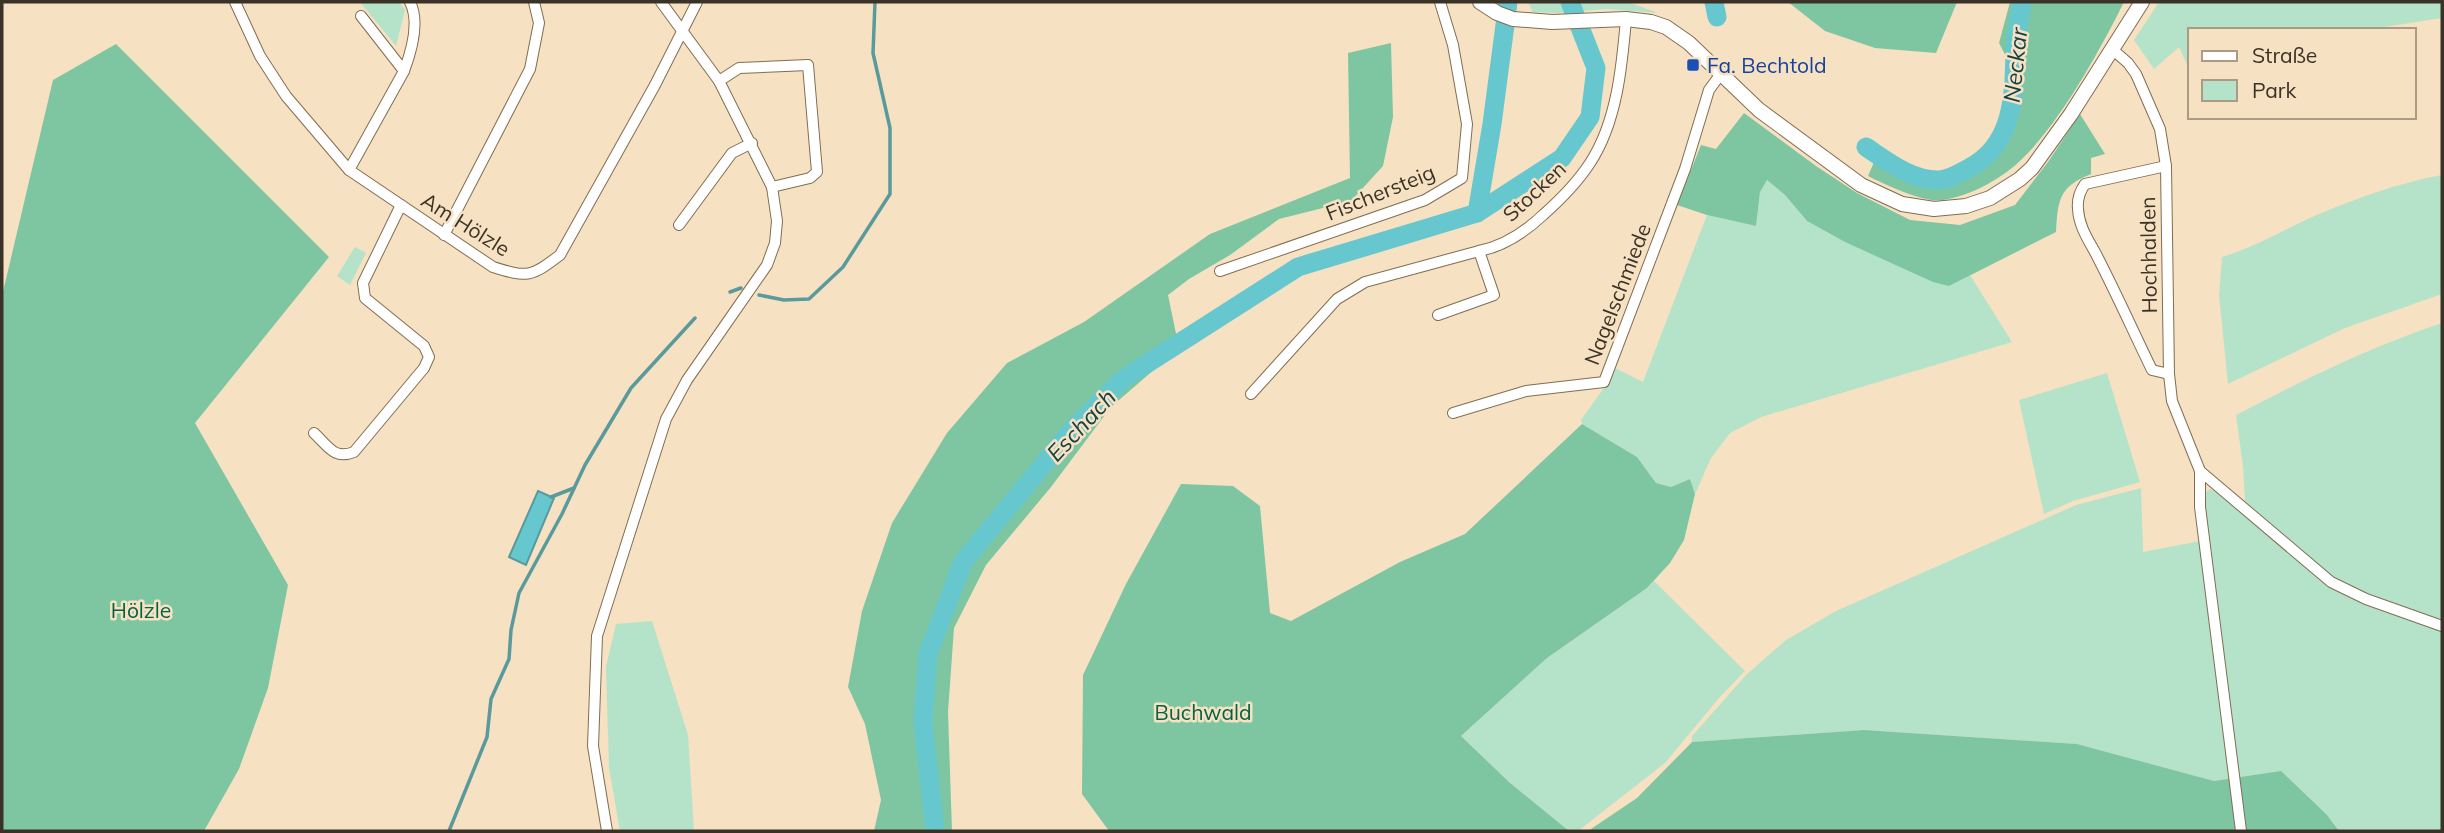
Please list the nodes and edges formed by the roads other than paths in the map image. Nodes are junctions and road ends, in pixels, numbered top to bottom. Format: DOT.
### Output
graph roads {
  1 [pos="234,2"];
  2 [pos="410,2"];
  3 [pos="534,2"];
  4 [pos="661,2"];
  5 [pos="697,2"];
  6 [pos="1440,2"];
  7 [pos="1480,2"];
  8 [pos="2142,2"];
  9 [pos="361,16"];
  10 [pos="1626,19"];
  11 [pos="681,30"];
  12 [pos="2112,49"];
  13 [pos="404,71"];
  14 [pos="1720,75"];
  15 [pos="719,81"];
  16 [pos="752,143"];
  17 [pos="2166,166"];
  18 [pos="349,170"];
  19 [pos="772,187"];
  20 [pos="401,205"];
  21 [pos="679,225"];
  22 [pos="444,235"];
  23 [pos="1479,251"];
  24 [pos="1220,271"];
  25 [pos="1438,315"];
  26 [pos="2169,374"];
  27 [pos="1251,394"];
  28 [pos="1453,413"];
  29 [pos="314,433"];
  30 [pos="2200,471"];
  31 [pos="2442,626"];
  32 [pos="607,831"];
  33 [pos="2241,831"];
  1 -- 18 [label="street, Am Hölzle"];
  2 -- 13 [label="street"];
  3 -- 22 [label="street"];
  4 -- 11 [label="street"];
  5 -- 11 [label="street, Am Hölzle"];
  6 -- 24 [label="street, Fischersteig"];
  7 -- 10 [label="street"];
  8 -- 12 [label="street"];
  9 -- 13 [label="street"];
  10 -- 14 [label="street"];
  10 -- 23 [label="street, Stocken"];
  11 -- 15 [label="street"];
  11 -- 22 [label="street, Am Hölzle"];
  12 -- 14 [label="street"];
  12 -- 17 [label="street, Hochhalden"];
  13 -- 18 [label="street"];
  14 -- 28 [label="street, Nagelschmiede"];
  15 -- 16 [label="street"];
  15 -- 19 [label="street"];
  16 -- 19 [label="street"];
  16 -- 21 [label="street"];
  17 -- 26 [label="street, Hochhalden"];
  17 -- 26 [label="street"];
  18 -- 20 [label="street, Am Hölzle"];
  19 -- 32 [label="street"];
  20 -- 22 [label="street, Am Hölzle"];
  20 -- 29 [label="street"];
  23 -- 25 [label="street"];
  23 -- 27 [label="street, Stocken"];
  26 -- 30 [label="street, Hochhalden"];
  30 -- 31 [label="street"];
  30 -- 33 [label="street"];
}
